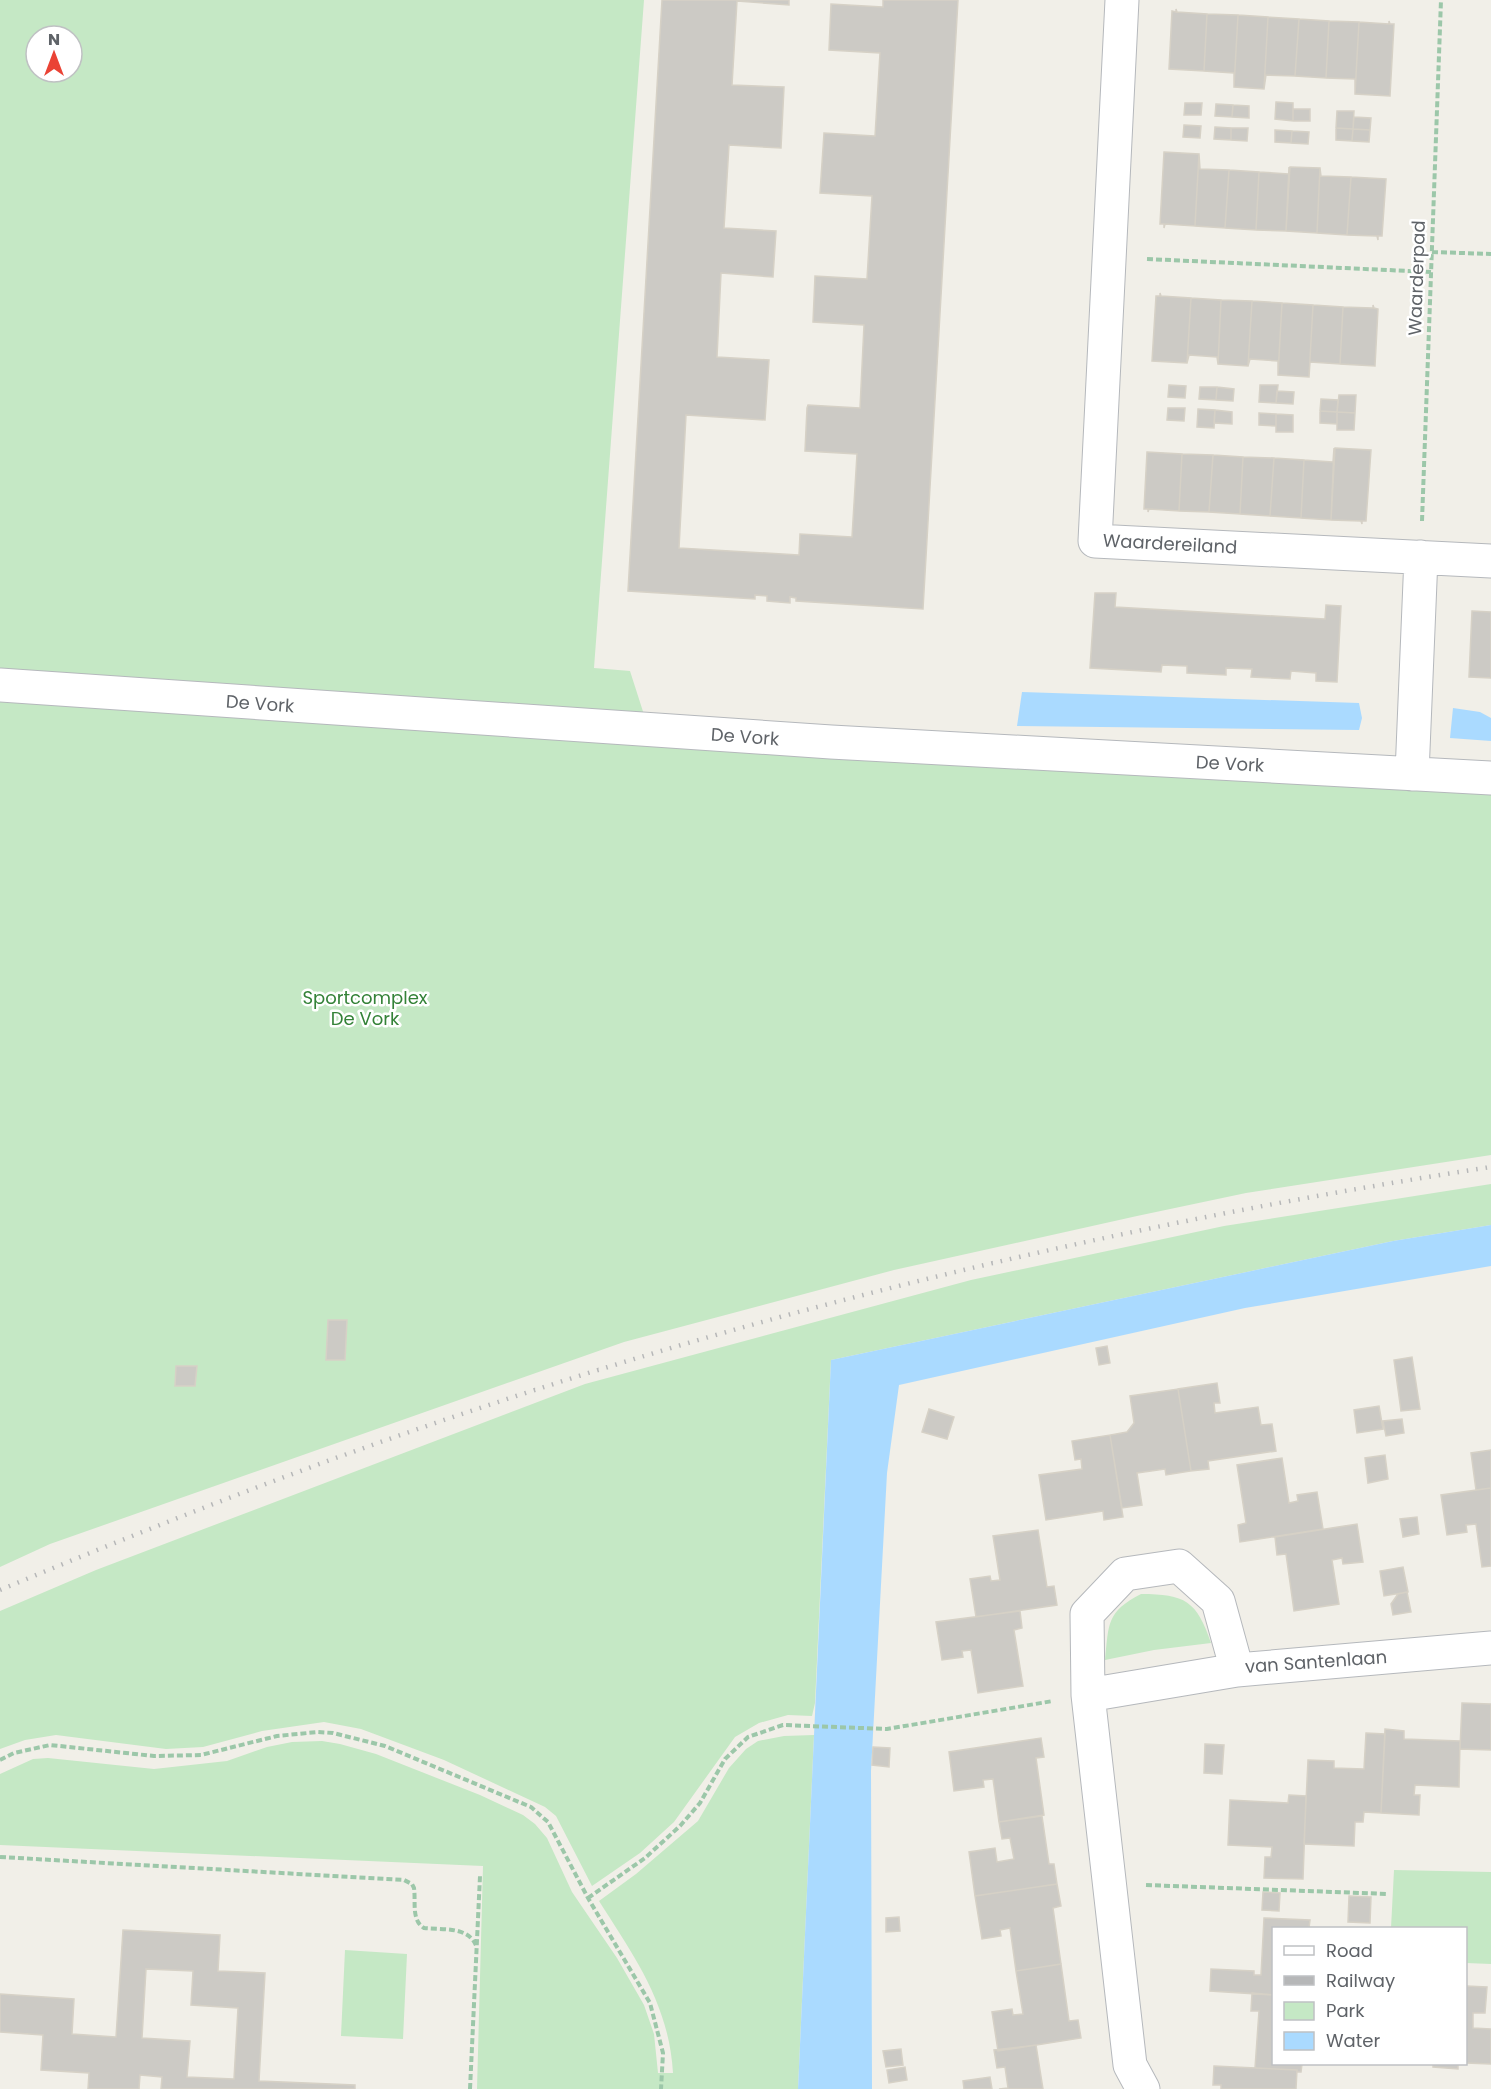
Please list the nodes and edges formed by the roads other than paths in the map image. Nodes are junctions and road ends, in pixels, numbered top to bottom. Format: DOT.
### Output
graph roads {
  1 [pos="1122,0"];
  2 [pos="1421,558"];
  3 [pos="1491,561"];
  4 [pos="0,685"];
  5 [pos="1412,774"];
  6 [pos="1491,778"];
  7 [pos="1491,1648"];
  8 [pos="1230,1671"];
  9 [pos="1088,1695"];
  10 [pos="1143,2089"];
  1 -- 2 [label="street, Waardereiland"];
  2 -- 3 [label="street, Waardereiland"];
  2 -- 5 [label="street"];
  4 -- 5 [label="street, De Vork"];
  5 -- 6 [label="street, De Vork"];
  7 -- 8 [label="street, van Santenlaan"];
  8 -- 9 [label="street, van Santenlaan"];
  8 -- 9 [label="street, van Santenlaan"];
  9 -- 10 [label="street, van Santenlaan"];
}
